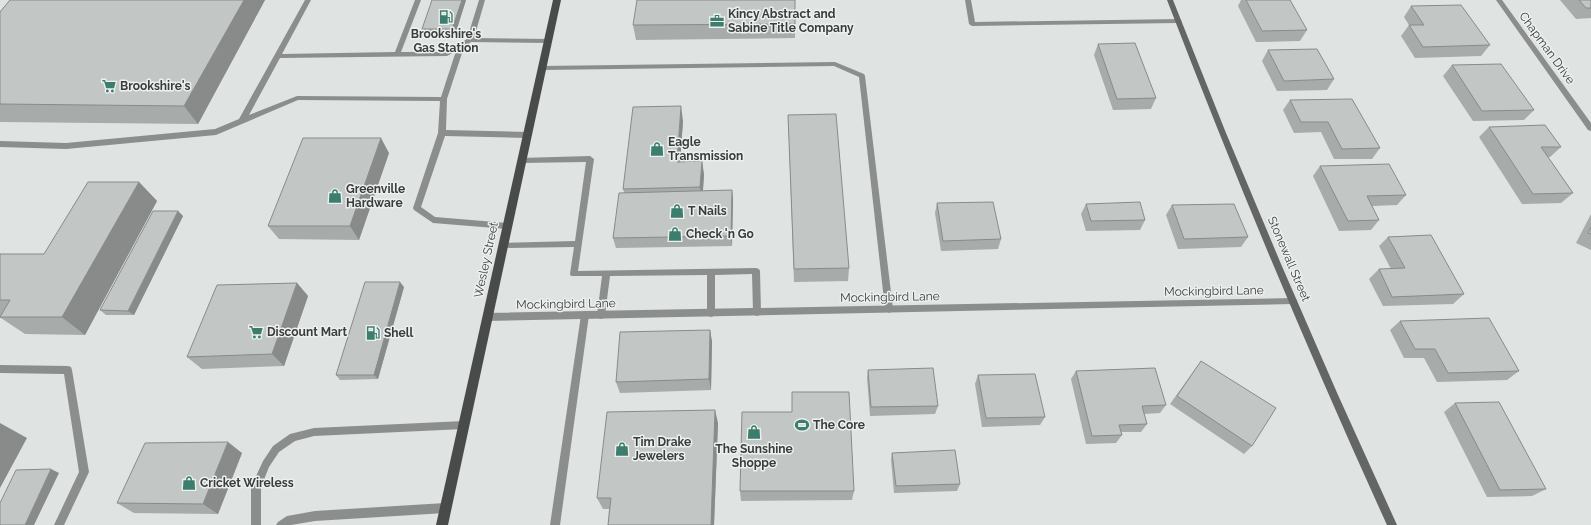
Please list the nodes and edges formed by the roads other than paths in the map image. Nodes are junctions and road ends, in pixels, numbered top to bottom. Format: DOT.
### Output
graph roads {
  1 [pos="308,0"];
  2 [pos="418,0"];
  3 [pos="482,0"];
  4 [pos="557,0"];
  5 [pos="968,0"];
  6 [pos="1170,0"];
  7 [pos="1499,0"];
  8 [pos="1178,21"];
  9 [pos="470,40"];
  10 [pos="548,41"];
  11 [pos="461,47"];
  12 [pos="397,55"];
  13 [pos="277,56"];
  14 [pos="542,68"];
  15 [pos="444,99"];
  16 [pos="242,121"];
  17 [pos="1591,128"];
  18 [pos="442,133"];
  19 [pos="527,135"];
  20 [pos="0,144"];
  21 [pos="522,160"];
  22 [pos="507,226"];
  23 [pos="578,244"];
  24 [pos="503,246"];
  25 [pos="710,272"];
  26 [pos="606,273"];
  27 [pos="1293,302"];
  28 [pos="889,309"];
  29 [pos="757,312"];
  30 [pos="711,313"];
  31 [pos="585,315"];
  32 [pos="601,315"];
  33 [pos="487,317"];
  34 [pos="0,369"];
  35 [pos="464,425"];
  36 [pos="446,508"];
  37 [pos="59,525"];
  38 [pos="256,525"];
  39 [pos="281,525"];
  40 [pos="442,525"];
  41 [pos="555,525"];
  42 [pos="1392,525"];
  1 -- 13 [label="street"];
  2 -- 12 [label="street"];
  3 -- 9 [label="street"];
  4 -- 10 [label="main road, Wesley Street"];
  5 -- 8 [label="street"];
  6 -- 8 [label="street, Stonewall Street"];
  7 -- 17 [label="street, Chapman Drive"];
  8 -- 27 [label="street, Stonewall Street"];
  9 -- 10 [label="street"];
  9 -- 11 [label="street"];
  10 -- 14 [label="main road, Wesley Street"];
  11 -- 12 [label="street"];
  11 -- 15 [label="street"];
  12 -- 13 [label="street"];
  13 -- 16 [label="street"];
  14 -- 19 [label="main road, Wesley Street"];
  14 -- 28 [label="street"];
  15 -- 16 [label="street"];
  15 -- 18 [label="street"];
  16 -- 20 [label="street"];
  18 -- 19 [label="street"];
  18 -- 22 [label="street"];
  19 -- 21 [label="main road, Wesley Street"];
  21 -- 22 [label="main road, Wesley Street"];
  21 -- 23 [label="street"];
  22 -- 24 [label="main road, Wesley Street"];
  23 -- 24 [label="street"];
  23 -- 26 [label="street"];
  24 -- 33 [label="main road, Wesley Street"];
  25 -- 26 [label="street"];
  25 -- 29 [label="street"];
  25 -- 30 [label="street"];
  26 -- 32 [label="street"];
  27 -- 28 [label="street, Mockingbird Lane"];
  27 -- 42 [label="street, Stonewall Street"];
  28 -- 29 [label="street, Mockingbird Lane"];
  29 -- 30 [label="street, Mockingbird Lane"];
  30 -- 32 [label="street, Mockingbird Lane"];
  31 -- 32 [label="street, Mockingbird Lane"];
  31 -- 33 [label="street, Mockingbird Lane"];
  31 -- 41 [label="street"];
  33 -- 35 [label="main road, Wesley Street"];
  34 -- 37 [label="street"];
  35 -- 36 [label="main road, Wesley Street"];
  35 -- 38 [label="street"];
  36 -- 39 [label="street"];
  36 -- 40 [label="main road, Wesley Street"];
}
